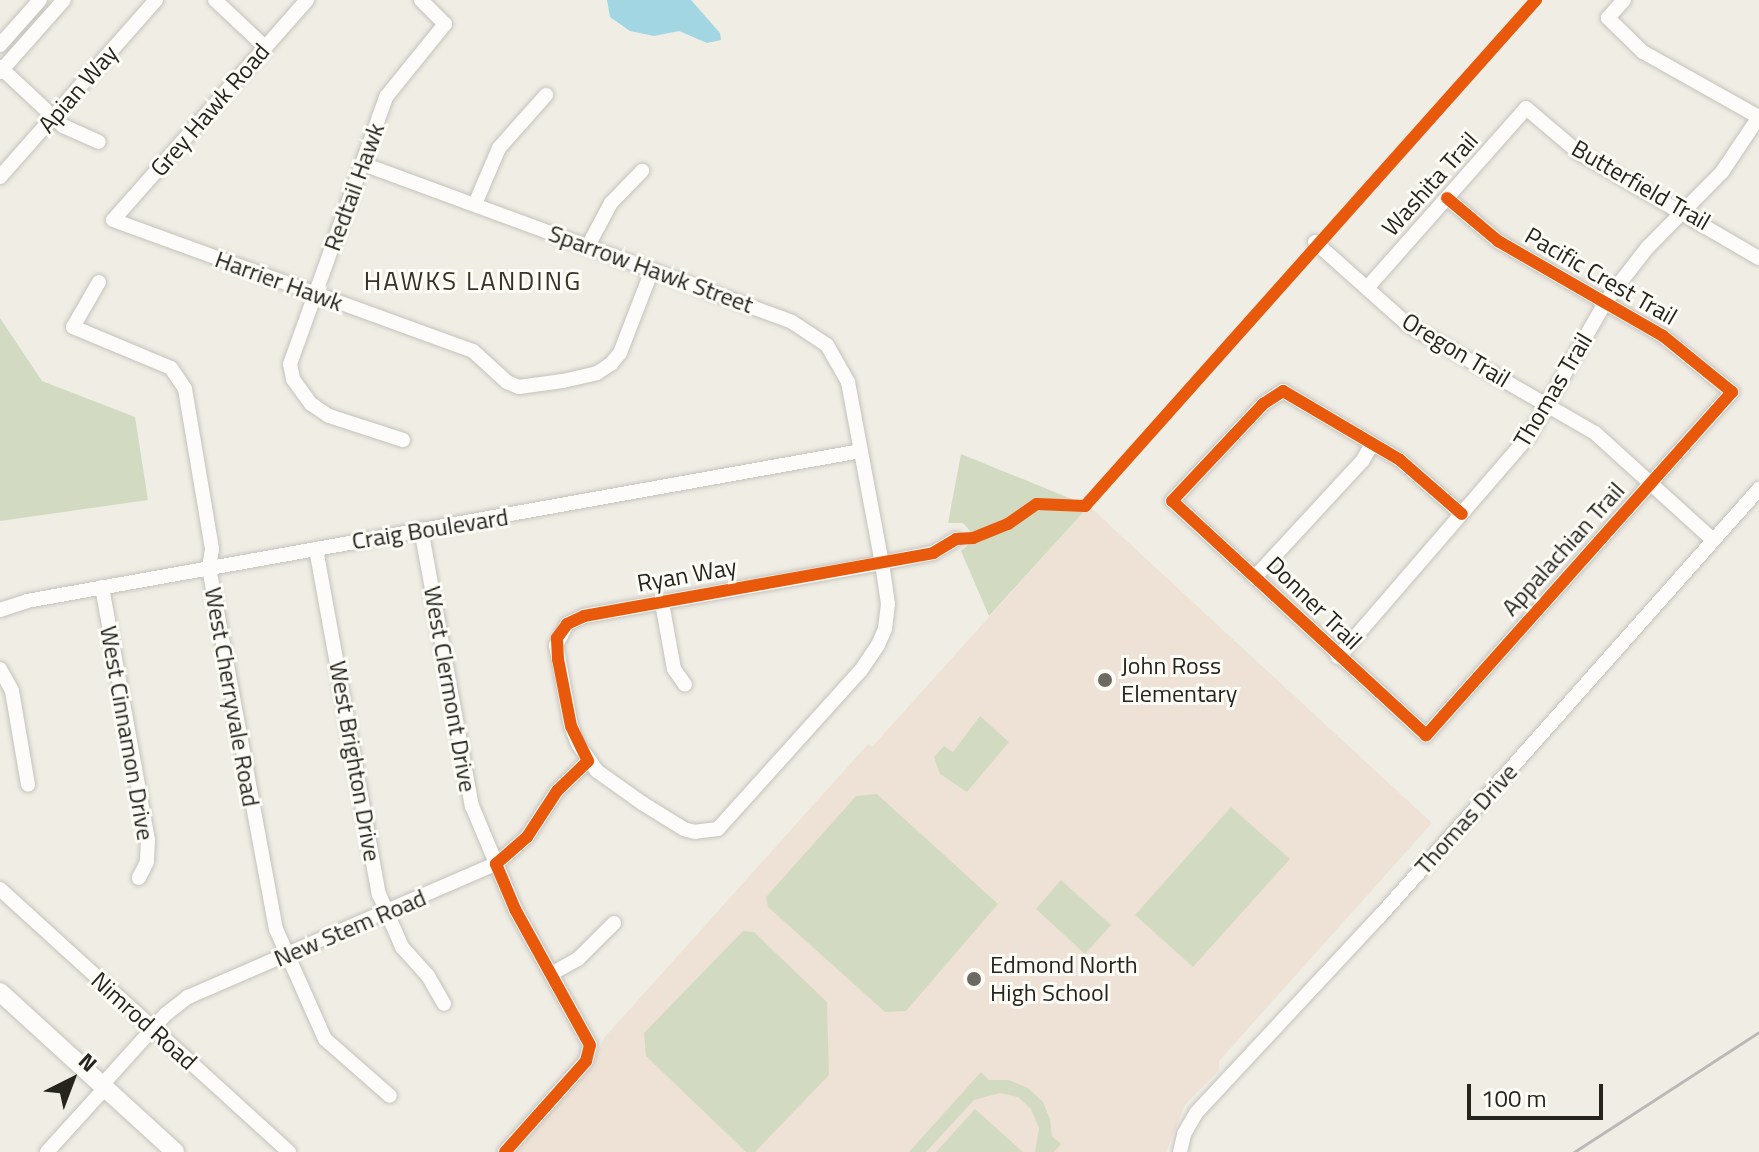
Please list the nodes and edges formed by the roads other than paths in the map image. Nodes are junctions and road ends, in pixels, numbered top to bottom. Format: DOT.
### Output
graph roads {
  1 [pos="40,0"];
  2 [pos="64,0"];
  3 [pos="156,0"];
  4 [pos="215,0"];
  5 [pos="307,0"];
  6 [pos="421,0"];
  7 [pos="1624,0"];
  8 [pos="0,45"];
  9 [pos="265,47"];
  10 [pos="1,70"];
  11 [pos="546,95"];
  12 [pos="1526,108"];
  13 [pos="1759,117"];
  14 [pos="53,118"];
  15 [pos="99,142"];
  16 [pos="363,164"];
  17 [pos="642,171"];
  18 [pos="0,177"];
  19 [pos="1447,198"];
  20 [pos="475,204"];
  21 [pos="1685,211"];
  22 [pos="113,220"];
  23 [pos="1315,242"];
  24 [pos="588,246"];
  25 [pos="1759,258"];
  26 [pos="652,270"];
  27 [pos="99,282"];
  28 [pos="1367,288"];
  29 [pos="315,294"];
  30 [pos="1606,301"];
  31 [pos="1732,392"];
  32 [pos="1549,404"];
  33 [pos="403,440"];
  34 [pos="1372,444"];
  35 [pos="861,451"];
  36 [pos="1651,484"];
  37 [pos="1759,489"];
  38 [pos="1462,514"];
  39 [pos="421,529"];
  40 [pos="956,539"];
  41 [pos="1713,540"];
  42 [pos="316,549"];
  43 [pos="882,563"];
  44 [pos="209,568"];
  45 [pos="1255,577"];
  46 [pos="102,587"];
  47 [pos="662,603"];
  48 [pos="0,610"];
  49 [pos="1338,657"];
  50 [pos="0,669"];
  51 [pos="685,685"];
  52 [pos="1426,735"];
  53 [pos="588,761"];
  54 [pos="28,785"];
  55 [pos="496,864"];
  56 [pos="139,878"];
  57 [pos="0,889"];
  58 [pos="387,911"];
  59 [pos="614,923"];
  60 [pos="287,955"];
  61 [pos="551,974"];
  62 [pos="0,992"];
  63 [pos="444,1004"];
  64 [pos="152,1029"];
  65 [pos="104,1087"];
  66 [pos="390,1096"];
  67 [pos="47,1152"];
  68 [pos="175,1152"];
  69 [pos="289,1152"];
  70 [pos="505,1152"];
  71 [pos="1180,1152"];
  1 -- 8 [label="street"];
  2 -- 10 [label="street"];
  3 -- 14 [label="street, Apian Way"];
  4 -- 9 [label="street"];
  5 -- 9 [label="street, Grey Hawk Road"];
  6 -- 16 [label="street, Redtail Hawk"];
  7 -- 13 [label="street"];
  9 -- 22 [label="street, Grey Hawk Road"];
  10 -- 14 [label="street"];
  11 -- 20 [label="street"];
  12 -- 19 [label="street, Washita Trail"];
  12 -- 21 [label="street, Butterfield Trail"];
  13 -- 21 [label="street, Thomas Trail"];
  14 -- 15 [label="street"];
  14 -- 18 [label="street, Apian Way"];
  16 -- 20 [label="street, Sparrow Hawk Street"];
  16 -- 29 [label="street, Redtail Hawk"];
  17 -- 24 [label="street"];
  19 -- 28 [label="street, Washita Trail"];
  19 -- 30 [label="street, Pacific Crest Trail"];
  20 -- 24 [label="street, Sparrow Hawk Street"];
  21 -- 25 [label="street, Butterfield Trail"];
  21 -- 30 [label="street, Thomas Trail"];
  22 -- 29 [label="street, Harrier Hawk"];
  23 -- 28 [label="street, Oregon Trail"];
  24 -- 26 [label="street, Sparrow Hawk Street"];
  26 -- 29 [label="street, Harrier Hawk"];
  26 -- 35 [label="street, Sparrow Hawk Street"];
  27 -- 44 [label="street, West Cherryvale Road"];
  28 -- 32 [label="street, Oregon Trail"];
  29 -- 33 [label="street, Redtail Hawk"];
  30 -- 31 [label="street, Pacific Crest Trail"];
  30 -- 32 [label="street, Thomas Trail"];
  31 -- 36 [label="street, Appalachian Trail"];
  32 -- 36 [label="street, Oregon Trail"];
  32 -- 38 [label="street, Thomas Trail"];
  34 -- 38 [label="street"];
  34 -- 45 [label="street"];
  34 -- 45 [label="street, Donner Trail"];
  35 -- 39 [label="street, Craig Boulevard"];
  35 -- 43 [label="street, Sparrow Hawk Street"];
  36 -- 41 [label="street, Oregon Trail"];
  36 -- 52 [label="street, Appalachian Trail"];
  37 -- 41 [label="street, Thomas Drive"];
  38 -- 49 [label="street, Thomas Trail"];
  39 -- 42 [label="street, Craig Boulevard"];
  39 -- 55 [label="street, West Clermont Drive"];
  40 -- 43 [label="street, Ryan Way"];
  41 -- 71 [label="street, Thomas Drive"];
  42 -- 44 [label="street, Craig Boulevard"];
  42 -- 58 [label="street, West Brighton Drive"];
  43 -- 47 [label="street, Ryan Way"];
  43 -- 53 [label="street, Sparrow Hawk Street"];
  44 -- 46 [label="street, Craig Boulevard"];
  44 -- 60 [label="street, West Cherryvale Road"];
  45 -- 49 [label="street, Donner Trail"];
  46 -- 48 [label="street, Craig Boulevard"];
  46 -- 56 [label="street, West Cinnamon Drive"];
  47 -- 51 [label="street"];
  47 -- 53 [label="street, Ryan Way"];
  49 -- 52 [label="street, Donner Trail"];
  50 -- 54 [label="street"];
  53 -- 55 [label="street, New Stem Road"];
  55 -- 58 [label="street, New Stem Road"];
  55 -- 61 [label="street, West Clermont Drive"];
  57 -- 64 [label="street, Nimrod Road"];
  58 -- 60 [label="street, New Stem Road"];
  58 -- 63 [label="street, West Brighton Drive"];
  59 -- 61 [label="street"];
  60 -- 64 [label="street, New Stem Road"];
  60 -- 66 [label="street, West Cherryvale Road"];
  61 -- 70 [label="street, West Clermont Drive"];
  62 -- 65 [label="main road"];
  64 -- 65 [label="street, New Stem Road"];
  64 -- 69 [label="street, Nimrod Road"];
  65 -- 67 [label="street, New Stem Road"];
  65 -- 68 [label="main road"];
}
